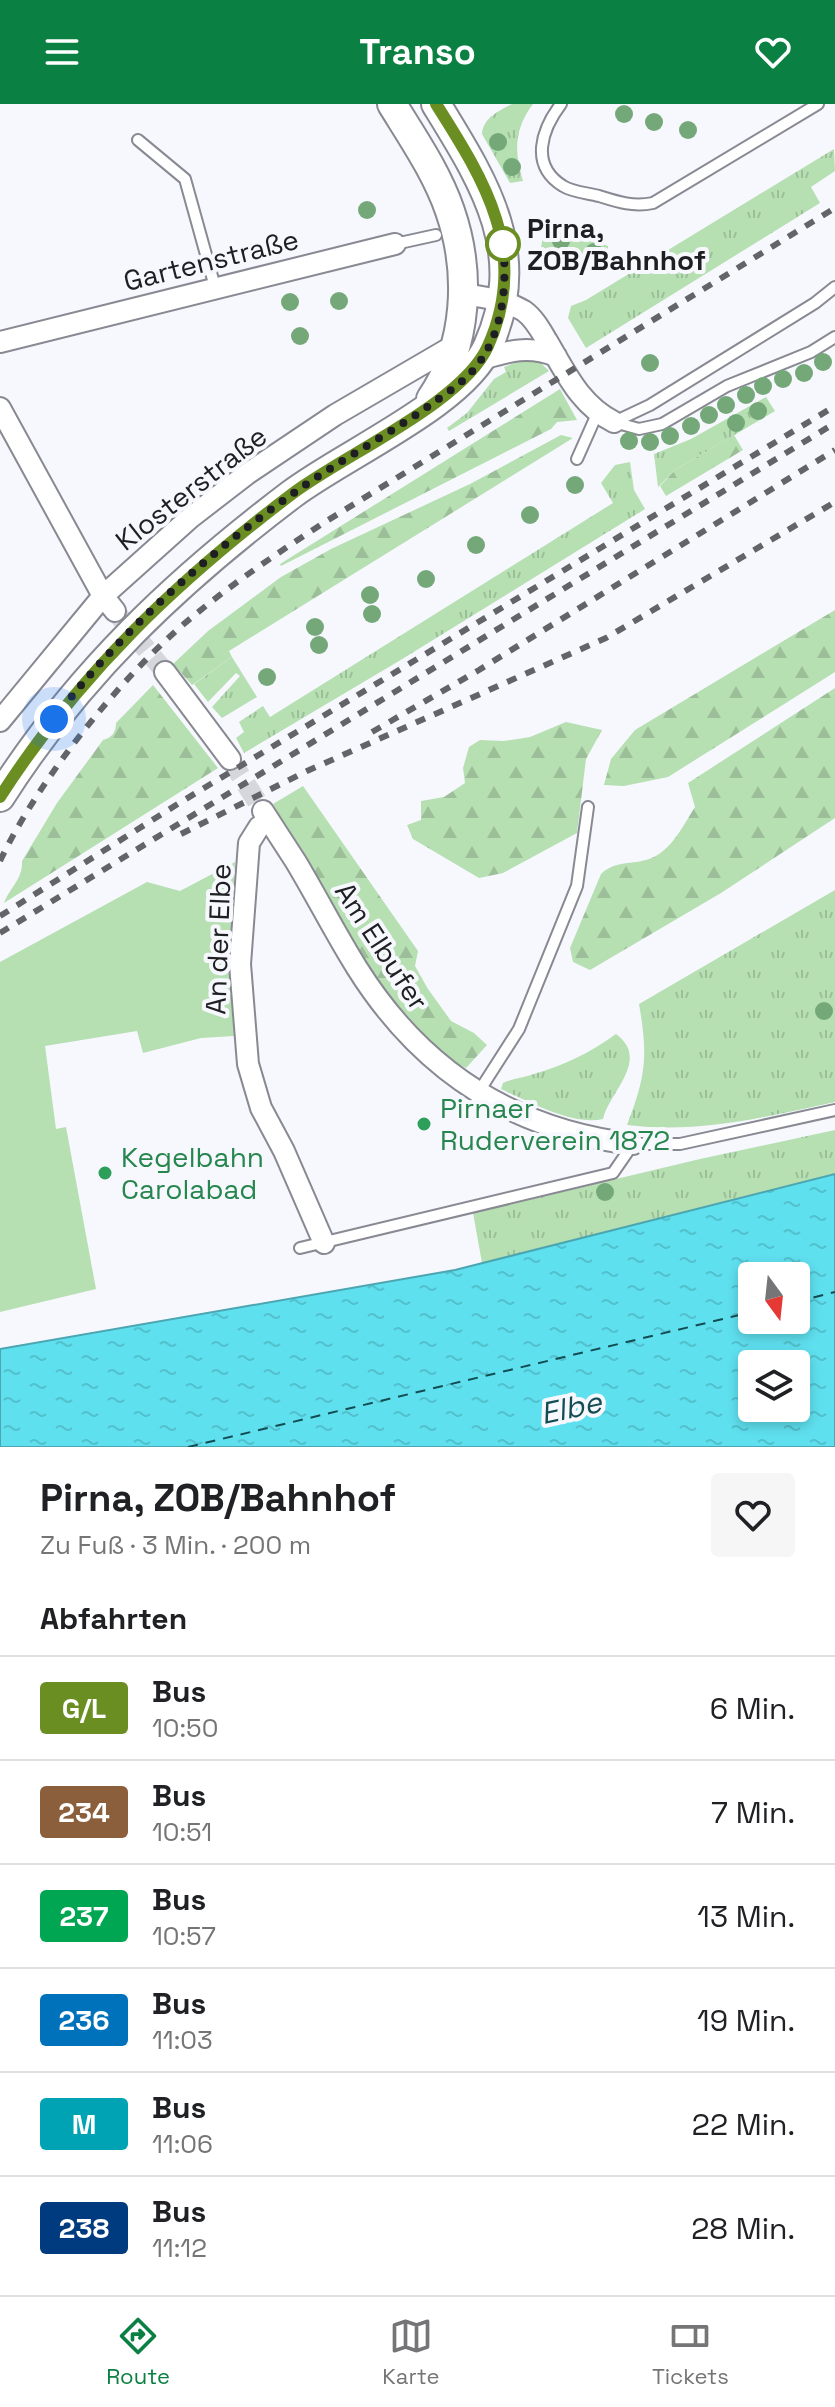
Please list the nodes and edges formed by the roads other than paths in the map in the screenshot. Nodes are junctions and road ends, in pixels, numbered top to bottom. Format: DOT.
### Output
graph roads {
  1 [pos="392,104"];
  2 [pos="436,104"];
  3 [pos="561,104"];
  4 [pos="818,104"];
  5 [pos="138,140"];
  6 [pos="446,233"];
  7 [pos="395,244"];
  8 [pos="215,287"];
  9 [pos="835,287"];
  10 [pos="464,294"];
  11 [pos="503,302"];
  12 [pos="835,337"];
  13 [pos="0,342"];
  14 [pos="455,345"];
  15 [pos="556,356"];
  16 [pos="482,359"];
  17 [pos="0,408"];
  18 [pos="423,409"];
  19 [pos="606,418"];
  20 [pos="577,459"];
  21 [pos="109,603"];
  22 [pos="165,672"];
  23 [pos="0,721"];
  24 [pos="230,759"];
  25 [pos="0,797"];
  26 [pos="588,807"];
  27 [pos="266,815"];
  28 [pos="478,1093"];
  29 [pos="835,1110"];
  30 [pos="633,1144"];
  31 [pos="324,1243"];
  32 [pos="300,1248"];
  1 -- 6 [label="main road"];
  2 -- 11 [label="main road"];
  3 -- 4 [label="lane"];
  5 -- 8 [label="lane"];
  6 -- 7 [label="lane, Gartenstraße"];
  6 -- 10 [label="main road"];
  7 -- 8 [label="street, Gartenstraße"];
  8 -- 13 [label="street, Gartenstraße"];
  9 -- 19 [label="lane"];
  10 -- 11 [label="street"];
  10 -- 14 [label="main road"];
  11 -- 15 [label="street"];
  11 -- 16 [label="main road"];
  12 -- 19 [label="lane"];
  14 -- 18 [label="main road"];
  14 -- 21 [label="street, Klosterstraße"];
  15 -- 16 [label="street"];
  15 -- 19 [label="street"];
  16 -- 18 [label="main road"];
  17 -- 21 [label="street"];
  18 -- 25 [label="main road"];
  19 -- 20 [label="lane"];
  21 -- 23 [label="street, Klosterstraße"];
  22 -- 24 [label="street"];
  26 -- 28 [label="lane"];
  27 -- 28 [label="street, Am Elbufer"];
  27 -- 31 [label="street, An der Elbe"];
  28 -- 30 [label="street, Am Elbufer"];
  29 -- 30 [label="lane, Am Elbufer"];
  30 -- 31 [label="lane"];
  31 -- 32 [label="lane"];
}
